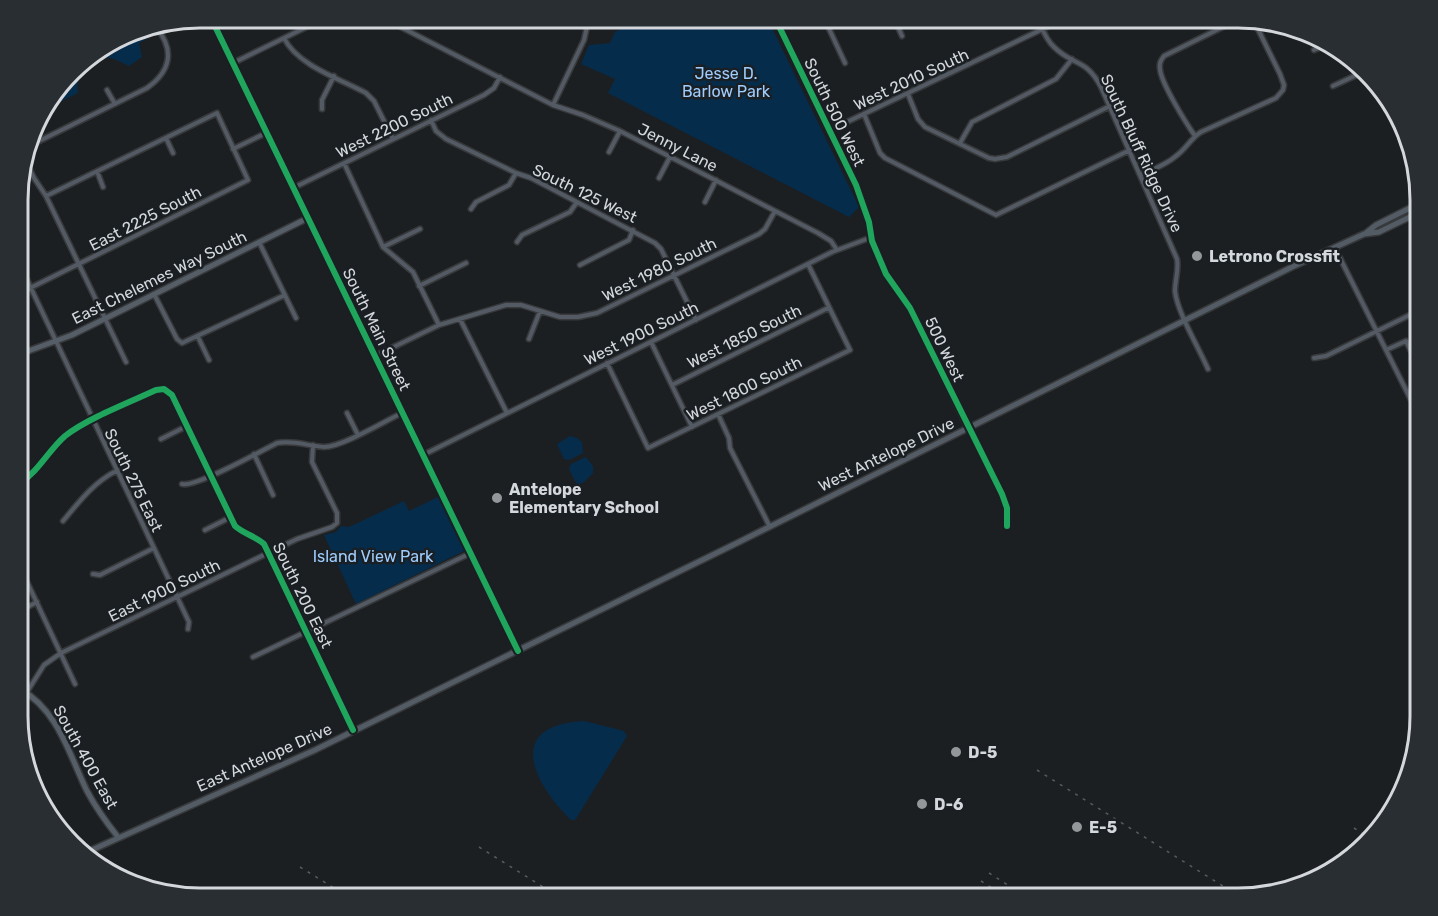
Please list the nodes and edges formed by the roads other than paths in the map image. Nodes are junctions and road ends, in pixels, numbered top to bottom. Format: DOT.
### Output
graph roads {
  1 [pos="780,28"];
  2 [pos="829,28"];
  3 [pos="899,28"];
  4 [pos="1220,28"];
  5 [pos="216,29"];
  6 [pos="303,29"];
  7 [pos="404,29"];
  8 [pos="587,29"];
  9 [pos="1042,29"];
  10 [pos="1258,30"];
  11 [pos="160,34"];
  12 [pos="902,36"];
  13 [pos="284,38"];
  14 [pos="1318,48"];
  15 [pos="1314,50"];
  16 [pos="1072,59"];
  17 [pos="233,63"];
  18 [pos="845,63"];
  19 [pos="334,76"];
  20 [pos="1355,76"];
  21 [pos="500,77"];
  22 [pos="1333,86"];
  23 [pos="107,90"];
  24 [pos="908,94"];
  25 [pos="115,104"];
  26 [pos="553,105"];
  27 [pos="1110,106"];
  28 [pos="322,109"];
  29 [pos="864,114"];
  30 [pos="431,120"];
  31 [pos="830,130"];
  32 [pos="620,131"];
  33 [pos="266,133"];
  34 [pos="1195,136"];
  35 [pos="166,138"];
  36 [pos="393,139"];
  37 [pos="40,141"];
  38 [pos="960,143"];
  39 [pos="233,149"];
  40 [pos="1130,150"];
  41 [pos="609,152"];
  42 [pos="173,153"];
  43 [pos="670,157"];
  44 [pos="344,163"];
  45 [pos="97,171"];
  46 [pos="31,172"];
  47 [pos="516,174"];
  48 [pos="1142,175"];
  49 [pos="659,178"];
  50 [pos="716,180"];
  51 [pos="856,185"];
  52 [pos="103,187"];
  53 [pos="293,188"];
  54 [pos="46,196"];
  55 [pos="577,202"];
  56 [pos="705,202"];
  57 [pos="1409,208"];
  58 [pos="471,209"];
  59 [pos="775,211"];
  60 [pos="1409,217"];
  61 [pos="308,218"];
  62 [pos="420,229"];
  63 [pos="633,230"];
  64 [pos="1365,234"];
  65 [pos="872,237"];
  66 [pos="259,242"];
  67 [pos="517,242"];
  68 [pos="383,247"];
  69 [pos="1335,248"];
  70 [pos="837,250"];
  71 [pos="466,263"];
  72 [pos="79,264"];
  73 [pos="808,264"];
  74 [pos="579,265"];
  75 [pos="674,275"];
  76 [pos="28,281"];
  77 [pos="419,286"];
  78 [pos="31,287"];
  79 [pos="28,289"];
  80 [pos="154,294"];
  81 [pos="285,295"];
  82 [pos="828,308"];
  83 [pos="540,311"];
  84 [pos="1409,316"];
  85 [pos="105,318"];
  86 [pos="296,318"];
  87 [pos="460,319"];
  88 [pos="696,320"];
  89 [pos="1185,320"];
  90 [pos="439,325"];
  91 [pos="1376,332"];
  92 [pos="198,336"];
  93 [pos="529,339"];
  94 [pos="54,341"];
  95 [pos="651,342"];
  96 [pos="1409,347"];
  97 [pos="28,351"];
  98 [pos="1386,351"];
  99 [pos="375,356"];
  100 [pos="1314,358"];
  101 [pos="209,360"];
  102 [pos="126,362"];
  103 [pos="607,363"];
  104 [pos="1208,369"];
  105 [pos="672,385"];
  106 [pos="1409,398"];
  107 [pos="347,413"];
  108 [pos="402,413"];
  109 [pos="507,413"];
  110 [pos="718,414"];
  111 [pos="92,420"];
  112 [pos="187,426"];
  113 [pos="692,427"];
  114 [pos="968,428"];
  115 [pos="358,435"];
  116 [pos="161,439"];
  117 [pos="313,445"];
  118 [pos="254,454"];
  119 [pos="423,455"];
  120 [pos="116,471"];
  121 [pos="211,476"];
  122 [pos="28,477"];
  123 [pos="182,484"];
  124 [pos="273,495"];
  125 [pos="231,517"];
  126 [pos="63,521"];
  127 [pos="770,526"];
  128 [pos="1007,526"];
  129 [pos="205,530"];
  130 [pos="154,548"];
  131 [pos="268,553"];
  132 [pos="471,553"];
  133 [pos="93,574"];
  134 [pos="28,583"];
  135 [pos="177,597"];
  136 [pos="37,602"];
  137 [pos="28,607"];
  138 [pos="188,629"];
  139 [pos="306,632"];
  140 [pos="518,651"];
  141 [pos="61,653"];
  142 [pos="253,657"];
  143 [pos="75,684"];
  144 [pos="28,690"];
  145 [pos="28,694"];
  146 [pos="353,730"];
  147 [pos="118,837"];
  148 [pos="93,849"];
  1 -- 31 [label="street, South 500 West"];
  2 -- 18 [label="street"];
  3 -- 12 [label="street"];
  4 -- 34 [label="street"];
  5 -- 17 [label="street, South Main Street"];
  6 -- 13 [label="street"];
  7 -- 21 [label="street, Jenny Lane"];
  8 -- 26 [label="street"];
  9 -- 16 [label="street, South Bluff Ridge Drive"];
  9 -- 24 [label="street, West 2010 South"];
  10 -- 34 [label="street"];
  11 -- 25 [label="street"];
  13 -- 17 [label="street"];
  13 -- 19 [label="street"];
  14 -- 15 [label="street"];
  16 -- 27 [label="street, South Bluff Ridge Drive"];
  16 -- 38 [label="street"];
  17 -- 33 [label="street, South Main Street"];
  19 -- 28 [label="street"];
  19 -- 36 [label="street"];
  20 -- 22 [label="street"];
  21 -- 26 [label="street, Jenny Lane"];
  21 -- 30 [label="street, West 2200 South"];
  23 -- 25 [label="street"];
  24 -- 29 [label="street, West 2010 South"];
  24 -- 38 [label="street"];
  25 -- 37 [label="street"];
  26 -- 32 [label="street, Jenny Lane"];
  27 -- 38 [label="street"];
  27 -- 40 [label="street, South Bluff Ridge Drive"];
  29 -- 31 [label="street, West 2010 South"];
  29 -- 40 [label="street"];
  30 -- 36 [label="street, West 2200 South"];
  30 -- 47 [label="street, South 125 West"];
  31 -- 51 [label="street, South 500 West"];
  32 -- 41 [label="street"];
  32 -- 43 [label="street, Jenny Lane"];
  33 -- 39 [label="street"];
  33 -- 53 [label="street, South Main Street"];
  34 -- 48 [label="street"];
  35 -- 39 [label="street"];
  35 -- 42 [label="street"];
  35 -- 45 [label="street"];
  36 -- 44 [label="street, West 2200 South"];
  39 -- 72 [label="street, East 2225 South"];
  40 -- 48 [label="street, South Bluff Ridge Drive"];
  43 -- 49 [label="street"];
  43 -- 50 [label="street, Jenny Lane"];
  44 -- 53 [label="street, West 2200 South"];
  44 -- 68 [label="street"];
  45 -- 52 [label="street"];
  45 -- 54 [label="street"];
  46 -- 54 [label="street"];
  47 -- 55 [label="street, South 125 West"];
  47 -- 58 [label="street"];
  48 -- 89 [label="street, South Bluff Ridge Drive"];
  50 -- 56 [label="street"];
  50 -- 59 [label="street, Jenny Lane"];
  51 -- 65 [label="street, 500 West"];
  53 -- 61 [label="street, South Main Street"];
  54 -- 72 [label="street"];
  55 -- 63 [label="street, South 125 West"];
  55 -- 67 [label="street"];
  57 -- 64 [label="main road, West Antelope Drive"];
  59 -- 70 [label="street, Jenny Lane"];
  59 -- 75 [label="street, West 1980 South"];
  60 -- 64 [label="main road, West Antelope Drive"];
  61 -- 66 [label="street, East Chelemes Way South"];
  61 -- 99 [label="street, South Main Street"];
  62 -- 68 [label="street"];
  63 -- 74 [label="street"];
  63 -- 75 [label="street, South 125 West"];
  64 -- 69 [label="main road, West Antelope Drive"];
  65 -- 70 [label="street, West 1900 South"];
  65 -- 114 [label="street, 500 West"];
  66 -- 80 [label="street, East Chelemes Way South"];
  66 -- 81 [label="street"];
  68 -- 77 [label="street"];
  69 -- 89 [label="main road, West Antelope Drive"];
  69 -- 91 [label="street"];
  70 -- 73 [label="street, West 1900 South"];
  71 -- 77 [label="street"];
  72 -- 78 [label="street, East 2225 South"];
  72 -- 85 [label="street"];
  73 -- 82 [label="street"];
  73 -- 88 [label="street, West 1900 South"];
  75 -- 83 [label="street, West 1980 South"];
  75 -- 88 [label="street, South 125 West"];
  76 -- 78 [label="street, South 275 East"];
  77 -- 90 [label="street"];
  78 -- 79 [label="street, East 2225 South"];
  78 -- 94 [label="street, South 275 East"];
  80 -- 85 [label="street, East Chelemes Way South"];
  80 -- 92 [label="street"];
  81 -- 86 [label="street"];
  81 -- 92 [label="street"];
  82 -- 105 [label="street, West 1850 South"];
  82 -- 110 [label="street, West 1800 South"];
  83 -- 87 [label="street, West 1980 South"];
  83 -- 93 [label="street"];
  84 -- 91 [label="street"];
  85 -- 94 [label="street, East Chelemes Way South"];
  85 -- 102 [label="street"];
  87 -- 90 [label="street, West 1980 South"];
  87 -- 109 [label="street"];
  88 -- 95 [label="street, West 1900 South"];
  89 -- 104 [label="street, South Bluff Ridge Drive"];
  89 -- 114 [label="main road, West Antelope Drive"];
  90 -- 99 [label="street, West 1980 South"];
  91 -- 98 [label="street"];
  91 -- 100 [label="street"];
  92 -- 101 [label="street"];
  94 -- 97 [label="street, East Chelemes Way South"];
  94 -- 111 [label="street, South 275 East"];
  95 -- 103 [label="street, West 1900 South"];
  95 -- 105 [label="street"];
  96 -- 98 [label="street"];
  98 -- 106 [label="street"];
  99 -- 108 [label="street, South Main Street"];
  103 -- 109 [label="street, West 1900 South"];
  103 -- 113 [label="street, West 1800 South"];
  105 -- 113 [label="street"];
  107 -- 115 [label="street"];
  108 -- 115 [label="street"];
  108 -- 119 [label="street, South Main Street"];
  109 -- 119 [label="street, West 1900 South"];
  110 -- 113 [label="street, West 1800 South"];
  110 -- 127 [label="street"];
  111 -- 112 [label="street, South 200 East"];
  111 -- 120 [label="street, South 275 East"];
  111 -- 122 [label="street"];
  112 -- 116 [label="street"];
  112 -- 121 [label="street, South 200 East"];
  114 -- 127 [label="main road, West Antelope Drive"];
  114 -- 128 [label="street, 500 West"];
  115 -- 117 [label="street"];
  117 -- 118 [label="street"];
  117 -- 131 [label="street, East 1900 South"];
  118 -- 121 [label="street"];
  118 -- 124 [label="street"];
  119 -- 132 [label="street, South Main Street"];
  120 -- 126 [label="street"];
  120 -- 130 [label="street, South 275 East"];
  121 -- 123 [label="street"];
  121 -- 125 [label="street, South 200 East"];
  125 -- 129 [label="street"];
  125 -- 131 [label="street, South 200 East"];
  127 -- 140 [label="main road, West Antelope Drive"];
  130 -- 133 [label="street"];
  130 -- 135 [label="street, South 275 East"];
  131 -- 135 [label="street, East 1900 South"];
  131 -- 139 [label="street, South 200 East"];
  132 -- 139 [label="street"];
  132 -- 140 [label="street, South Main Street"];
  134 -- 136 [label="street"];
  135 -- 138 [label="street, South 275 East"];
  135 -- 141 [label="street, East 1900 South"];
  136 -- 137 [label="street"];
  136 -- 141 [label="street"];
  139 -- 142 [label="street"];
  139 -- 146 [label="street, South 200 East"];
  140 -- 146 [label="main road, East Antelope Drive"];
  141 -- 143 [label="street"];
  141 -- 144 [label="street, East 1900 South"];
  145 -- 147 [label="street, South 400 East"];
  146 -- 147 [label="main road, East Antelope Drive"];
  147 -- 148 [label="main road, East Antelope Drive"];
}
